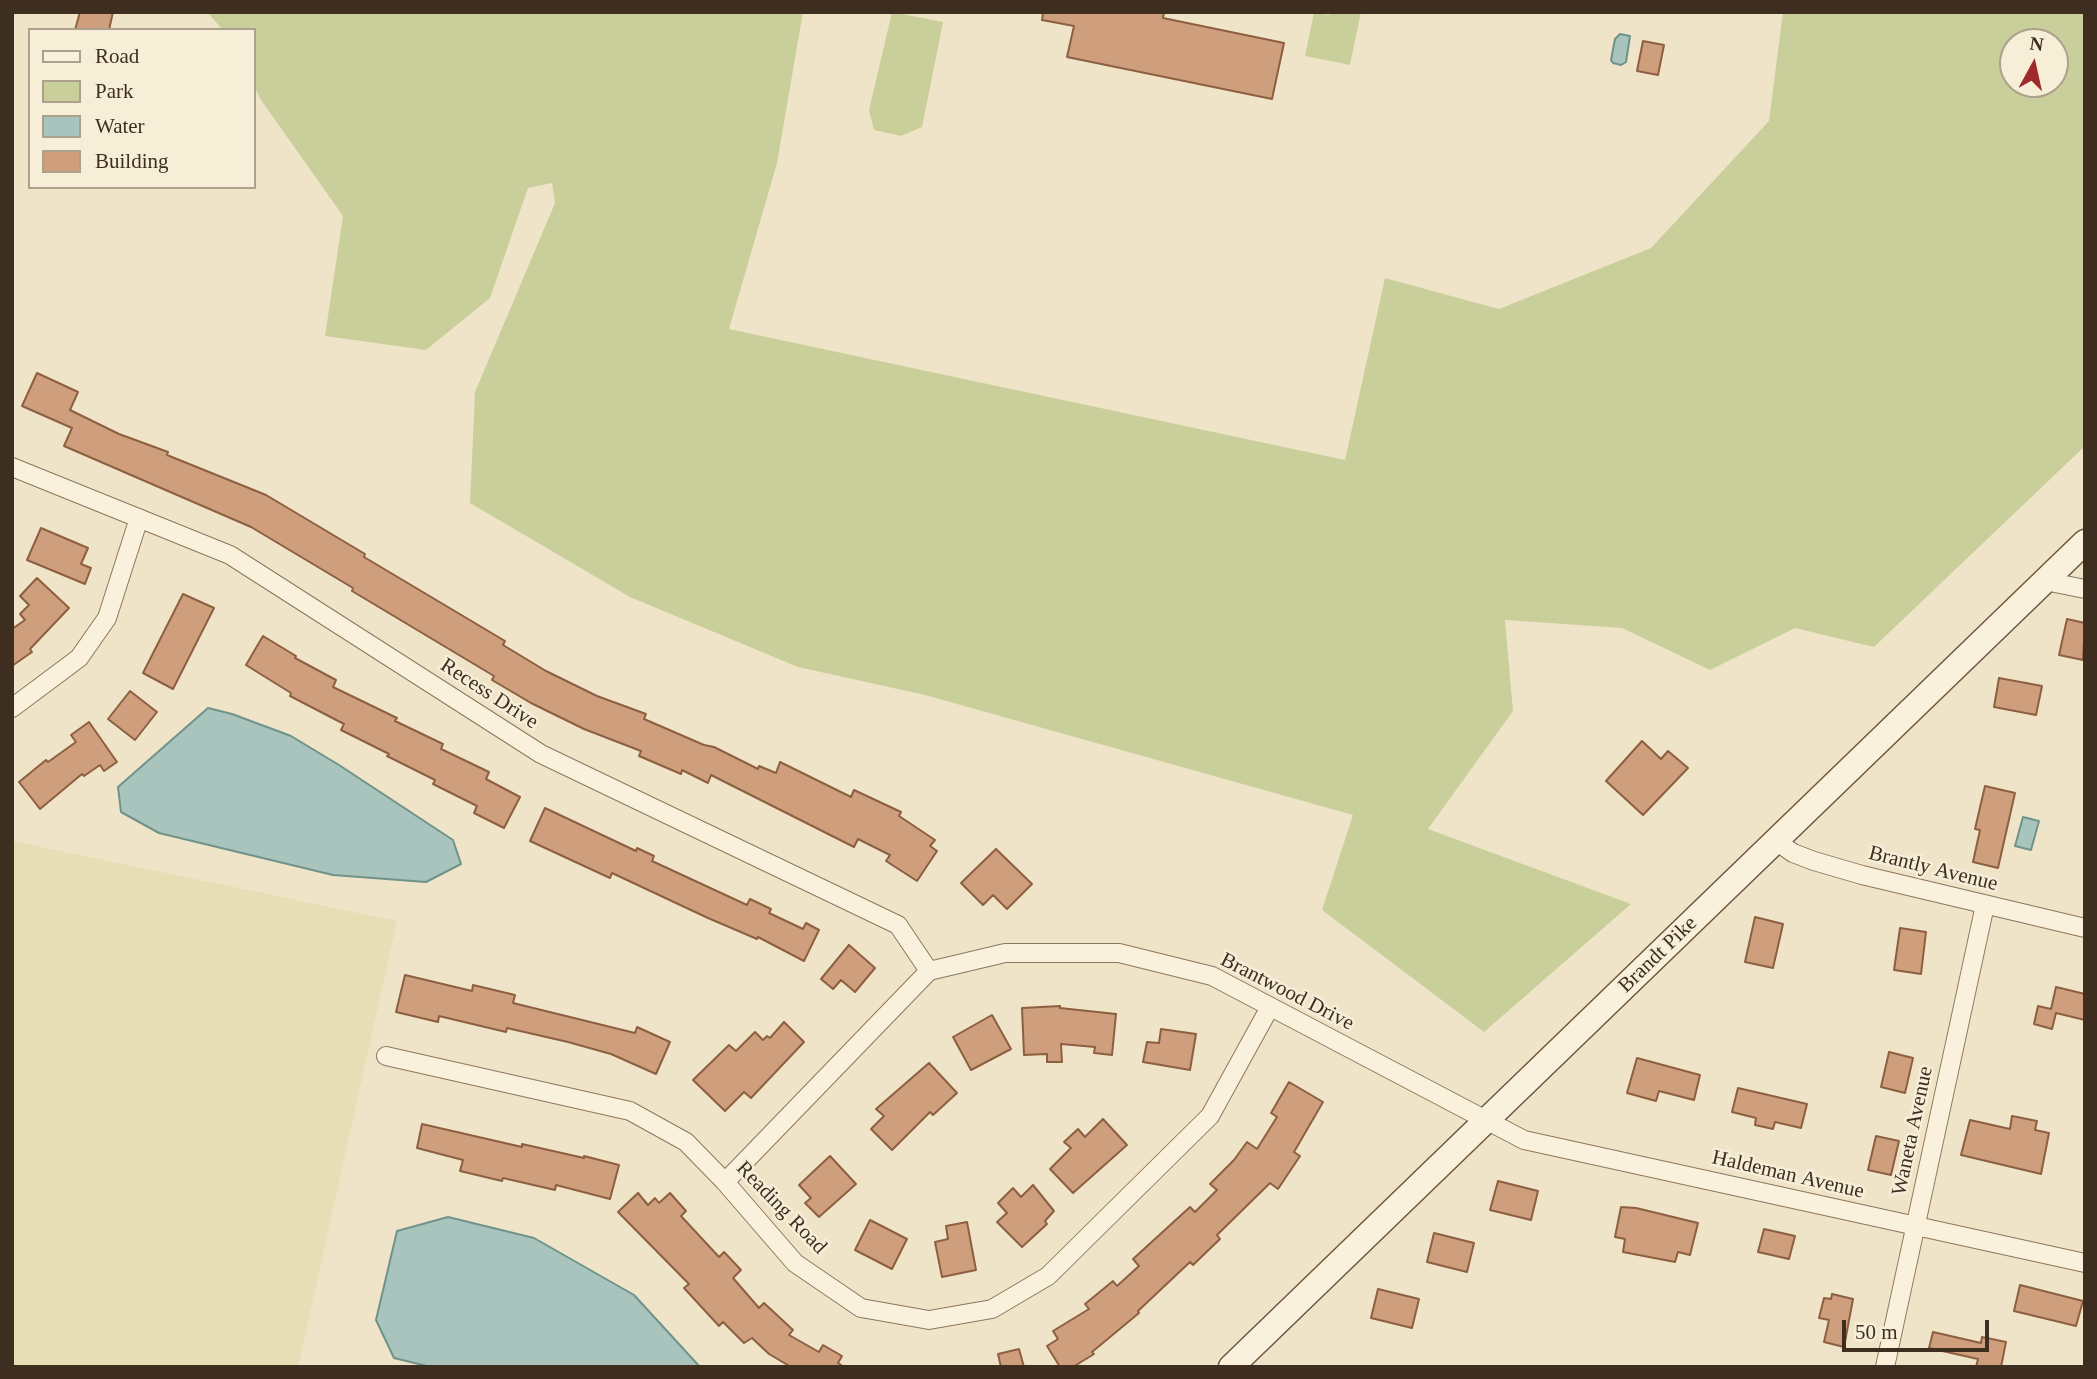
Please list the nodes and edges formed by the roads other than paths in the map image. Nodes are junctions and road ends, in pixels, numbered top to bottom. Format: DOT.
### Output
graph roads {
  1 [pos="12,467"];
  2 [pos="139,518"];
  3 [pos="2085,542"];
  4 [pos="2045,581"];
  5 [pos="2085,589"];
  6 [pos="12,708"];
  7 [pos="1776,841"];
  8 [pos="1985,905"];
  9 [pos="2085,928"];
  10 [pos="929,971"];
  11 [pos="1270,1007"];
  12 [pos="386,1056"];
  13 [pos="1486,1120"];
  14 [pos="725,1182"];
  15 [pos="1915,1227"];
  16 [pos="2085,1263"];
  17 [pos="1231,1367"];
  18 [pos="1885,1367"];
  1 -- 2 [label="street, Recess Drive"];
  2 -- 6 [label="street"];
  2 -- 10 [label="street, Recess Drive"];
  3 -- 4 [label="main road, Brandt Pike"];
  4 -- 5 [label="street"];
  4 -- 7 [label="main road, Brandt Pike"];
  7 -- 8 [label="street, Brantly Avenue"];
  7 -- 13 [label="main road, Brandt Pike"];
  8 -- 9 [label="street, Brantly Avenue"];
  8 -- 15 [label="street, Waneta Avenue"];
  10 -- 11 [label="street, Brantwood Drive"];
  10 -- 14 [label="street"];
  11 -- 13 [label="street, Brantwood Drive"];
  11 -- 14 [label="street, Reading Road"];
  12 -- 14 [label="street, Reading Road"];
  13 -- 15 [label="street, Haldeman Avenue"];
  13 -- 17 [label="main road, Brandt Pike"];
  15 -- 16 [label="street, Haldeman Avenue"];
  15 -- 18 [label="street, Waneta Avenue"];
}
